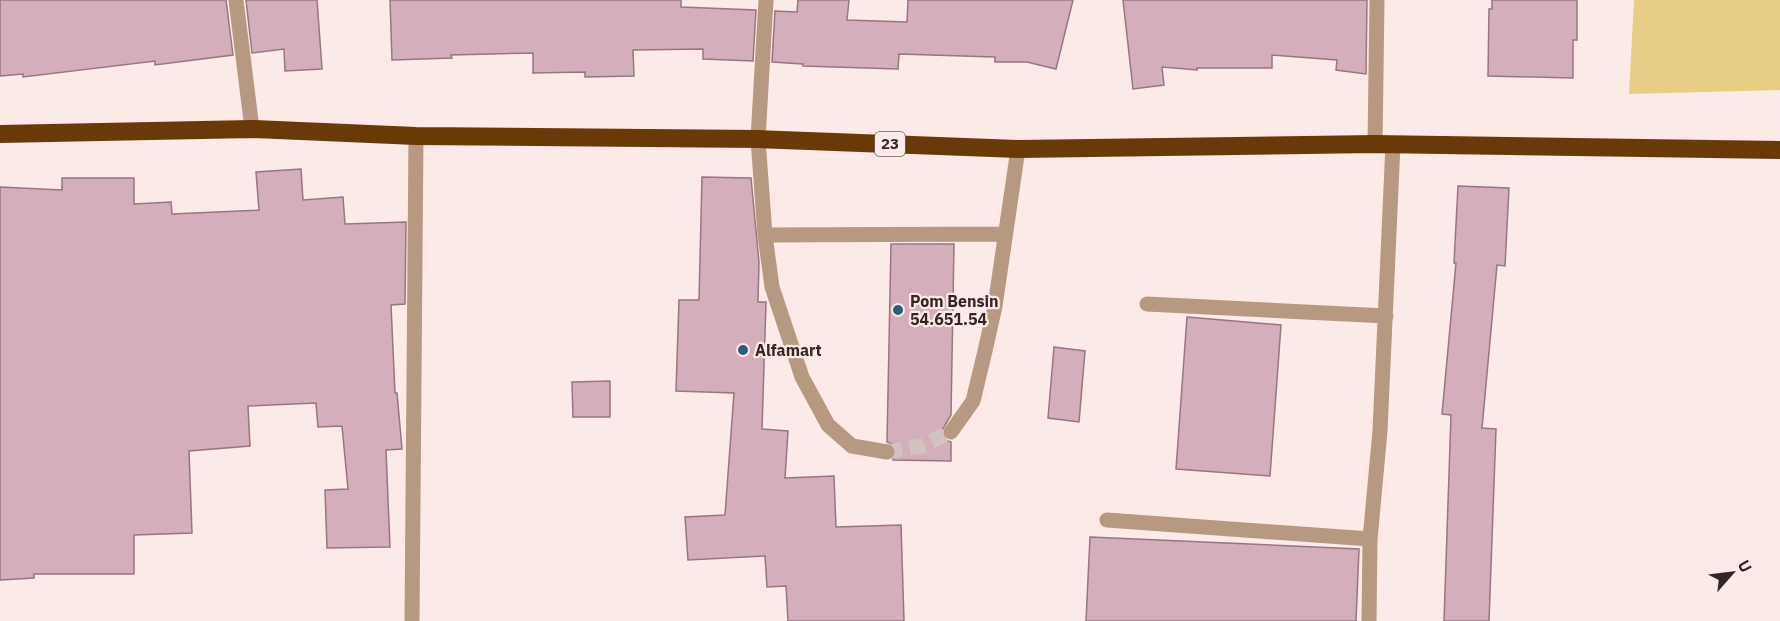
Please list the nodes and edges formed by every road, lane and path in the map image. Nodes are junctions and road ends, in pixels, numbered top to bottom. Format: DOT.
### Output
graph roads {
  1 [pos="236,0"];
  2 [pos="766,0"];
  3 [pos="1377,0"];
  4 [pos="252,129"];
  5 [pos="0,134"];
  6 [pos="416,136"];
  7 [pos="758,139"];
  8 [pos="1375,144"];
  9 [pos="1393,144"];
  10 [pos="1018,149"];
  11 [pos="1780,150"];
  12 [pos="1005,234"];
  13 [pos="765,235"];
  14 [pos="1147,304"];
  15 [pos="1386,316"];
  16 [pos="951,432"];
  17 [pos="887,452"];
  18 [pos="1107,520"];
  19 [pos="1370,539"];
  20 [pos="412,621"];
  21 [pos="1369,621"];
  1 -- 4 [label="street"];
  2 -- 7 [label="street"];
  3 -- 8 [label="street"];
  4 -- 5 [label="highway, 23"];
  4 -- 6 [label="highway, 23"];
  6 -- 7 [label="highway, 23"];
  6 -- 20 [label="street"];
  7 -- 10 [label="highway, 23"];
  7 -- 13 [label="street"];
  8 -- 9 [label="highway, 23"];
  8 -- 10 [label="highway, 23"];
  9 -- 11 [label="highway, 23"];
  9 -- 15 [label="street"];
  10 -- 12 [label="street"];
  12 -- 13 [label="street"];
  12 -- 16 [label="street"];
  13 -- 17 [label="street"];
  14 -- 15 [label="street"];
  15 -- 19 [label="street"];
  18 -- 19 [label="street"];
  19 -- 21 [label="street"];
}
